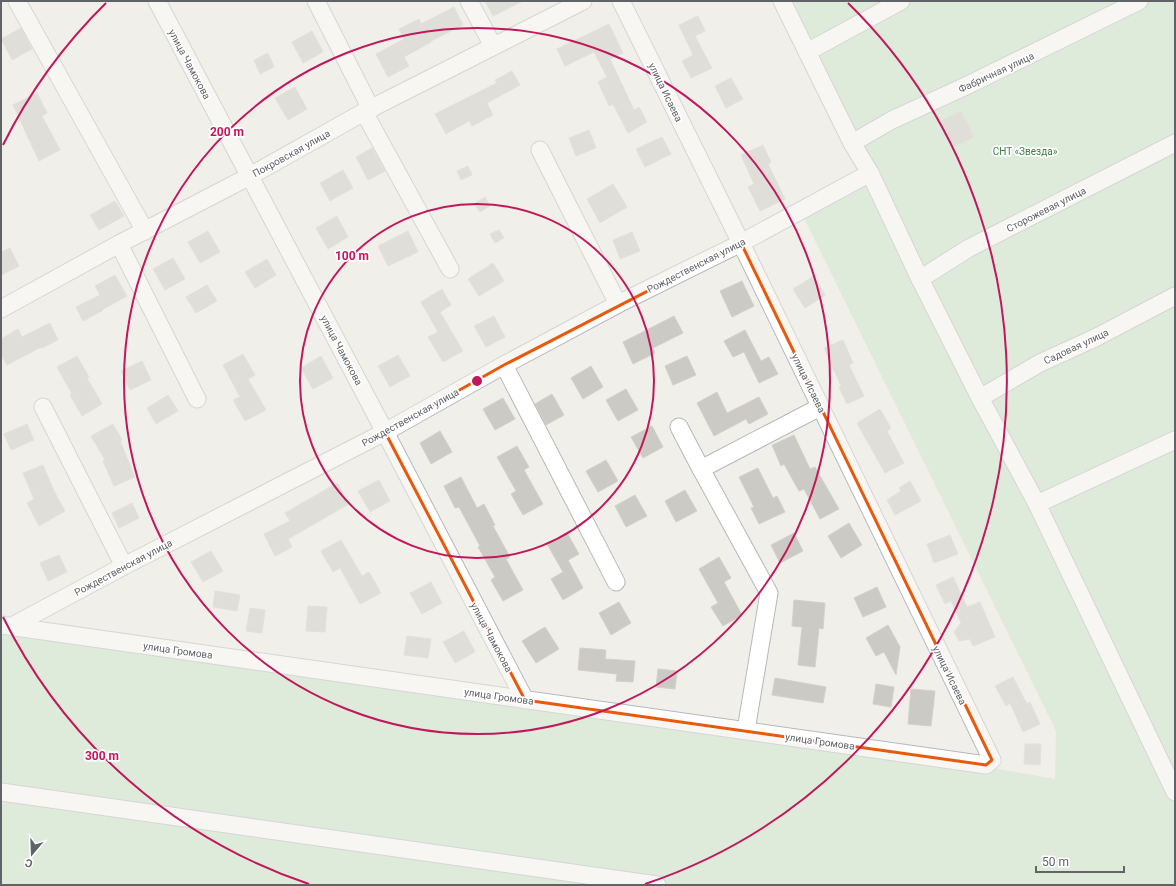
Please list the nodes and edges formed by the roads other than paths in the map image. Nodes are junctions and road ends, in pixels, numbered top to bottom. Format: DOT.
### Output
graph roads {
  1 [pos="17,1"];
  2 [pos="157,1"];
  3 [pos="316,1"];
  4 [pos="469,1"];
  5 [pos="583,1"];
  6 [pos="621,1"];
  7 [pos="901,1"];
  8 [pos="1139,1"];
  9 [pos="786,2"];
  10 [pos="493,46"];
  11 [pos="807,52"];
  12 [pos="367,111"];
  13 [pos="852,143"];
  14 [pos="1175,143"];
  15 [pos="540,150"];
  16 [pos="870,173"];
  17 [pos="250,176"];
  18 [pos="145,231"];
  19 [pos="741,243"];
  20 [pos="119,244"];
  21 [pos="450,269"];
  22 [pos="920,279"];
  23 [pos="1175,296"];
  24 [pos="618,304"];
  25 [pos="1,309"];
  26 [pos="504,364"];
  27 [pos="980,398"];
  28 [pos="197,399"];
  29 [pos="43,407"];
  30 [pos="820,407"];
  31 [pos="679,427"];
  32 [pos="385,432"];
  33 [pos="1175,440"];
  34 [pos="701,468"];
  35 [pos="1037,504"];
  36 [pos="124,566"];
  37 [pos="616,582"];
  38 [pos="6,626"];
  39 [pos="525,700"];
  40 [pos="746,730"];
  41 [pos="986,765"];
  42 [pos="1,792"];
  43 [pos="1175,792"];
  44 [pos="657,885"];
  1 -- 18 [label="street"];
  2 -- 17 [label="street, улица Чамокова"];
  3 -- 12 [label="street"];
  4 -- 10 [label="street"];
  5 -- 10 [label="street, Покровская улица"];
  6 -- 19 [label="street, улица Исаева"];
  7 -- 11 [label="street"];
  8 -- 13 [label="street, Фабричная улица"];
  9 -- 11 [label="street"];
  10 -- 12 [label="street, Покровская улица"];
  11 -- 13 [label="street"];
  12 -- 17 [label="street, Покровская улица"];
  12 -- 21 [label="street"];
  13 -- 16 [label="street"];
  14 -- 22 [label="street, Сторожевая улица"];
  15 -- 24 [label="street"];
  16 -- 19 [label="street, Рождественская улица"];
  16 -- 22 [label="street"];
  17 -- 18 [label="street, Покровская улица"];
  17 -- 32 [label="street, улица Чамокова"];
  18 -- 20 [label="street, Покровская улица"];
  19 -- 24 [label="street, Рождественская улица"];
  19 -- 30 [label="street, улица Исаева"];
  20 -- 25 [label="street, Покровская улица"];
  20 -- 28 [label="street"];
  22 -- 27 [label="street"];
  23 -- 27 [label="street, Садовая улица"];
  24 -- 26 [label="street, Рождественская улица"];
  26 -- 32 [label="street, Рождественская улица"];
  26 -- 37 [label="street"];
  27 -- 35 [label="street"];
  29 -- 36 [label="street"];
  30 -- 34 [label="street"];
  30 -- 41 [label="street, улица Исаева"];
  31 -- 34 [label="street"];
  32 -- 36 [label="street, Рождественская улица"];
  32 -- 39 [label="street, улица Чамокова"];
  33 -- 35 [label="street"];
  34 -- 40 [label="street"];
  35 -- 43 [label="street"];
  36 -- 38 [label="street, Рождественская улица"];
  38 -- 39 [label="street, улица Громова"];
  39 -- 40 [label="street, улица Громова"];
  40 -- 41 [label="street, улица Громова"];
  42 -- 44 [label="street"];
}
